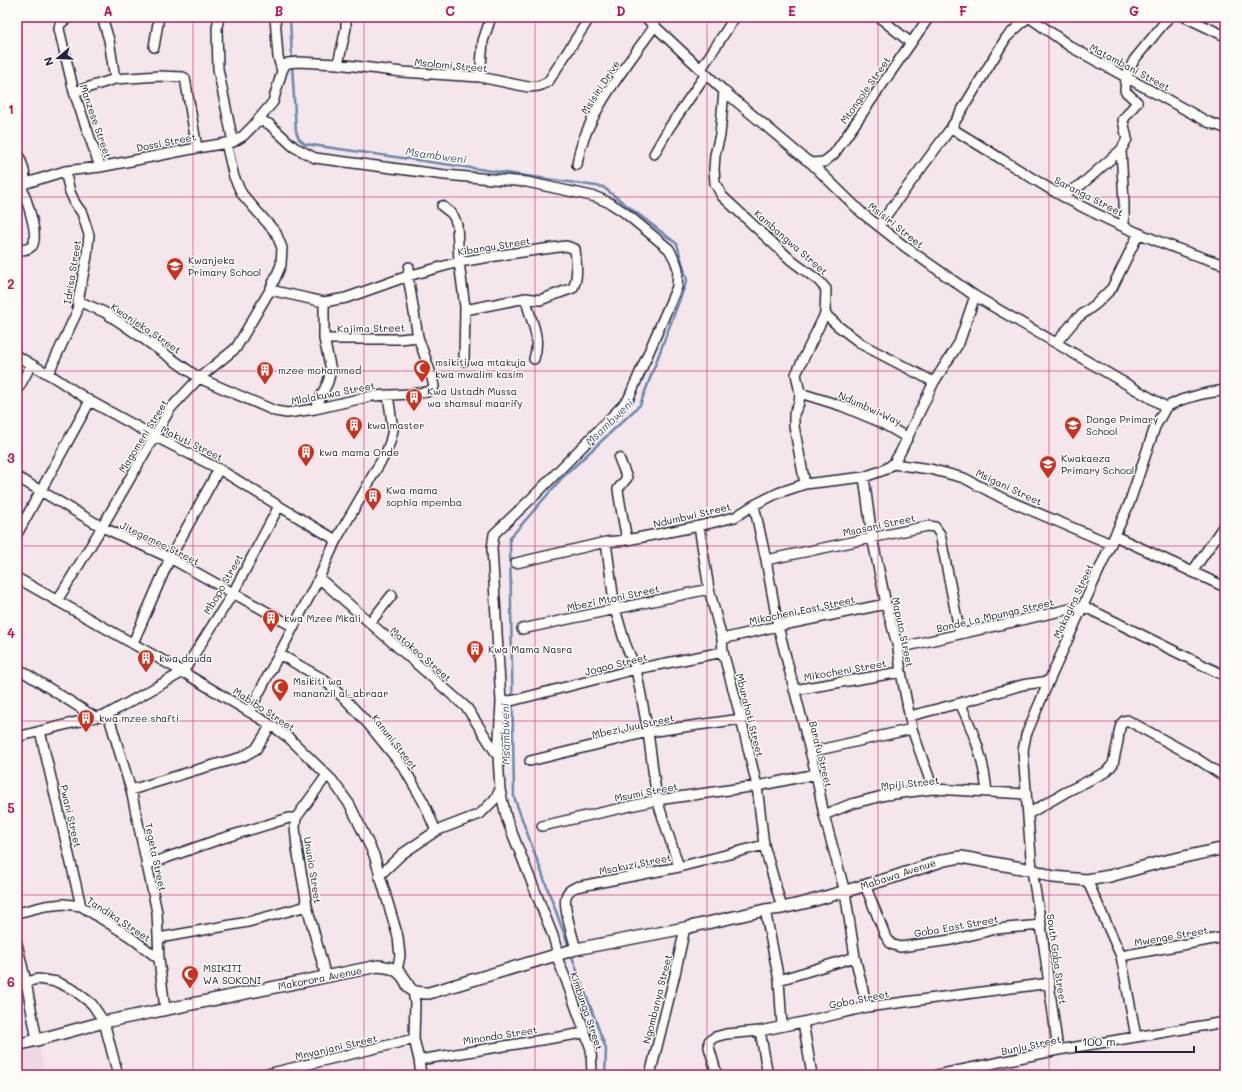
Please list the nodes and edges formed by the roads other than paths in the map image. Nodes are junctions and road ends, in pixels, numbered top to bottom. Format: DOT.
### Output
graph roads {
  1 [pos="69,17"];
  2 [pos="102,17"];
  3 [pos="160,17"];
  4 [pos="219,17"];
  5 [pos="275,17"];
  6 [pos="346,17"];
  7 [pos="492,17"];
  8 [pos="590,17"];
  9 [pos="645,17"];
  10 [pos="736,17"];
  11 [pos="879,17"];
  12 [pos="929,17"];
  13 [pos="1017,17"];
  14 [pos="1028,17"];
  15 [pos="1169,17"];
  16 [pos="1185,17"];
  17 [pos="654,27"];
  18 [pos="1225,36"];
  19 [pos="1006,38"];
  20 [pos="911,43"];
  21 [pos="154,47"];
  22 [pos="288,63"];
  23 [pos="338,64"];
  24 [pos="282,71"];
  25 [pos="703,72"];
  26 [pos="480,77"];
  27 [pos="1126,77"];
  28 [pos="115,79"];
  29 [pos="724,91"];
  30 [pos="74,92"];
  31 [pos="259,120"];
  32 [pos="951,128"];
  33 [pos="1225,128"];
  34 [pos="229,143"];
  35 [pos="197,148"];
  36 [pos="1121,150"];
  37 [pos="17,152"];
  38 [pos="654,154"];
  39 [pos="811,163"];
  40 [pos="577,165"];
  41 [pos="100,167"];
  42 [pos="65,171"];
  43 [pos="21,184"];
  44 [pos="1056,192"];
  45 [pos="442,206"];
  46 [pos="879,225"];
  47 [pos="1124,226"];
  48 [pos="1140,233"];
  49 [pos="17,250"];
  50 [pos="459,262"];
  51 [pos="1225,265"];
  52 [pos="409,272"];
  53 [pos="270,290"];
  54 [pos="975,296"];
  55 [pos="526,298"];
  56 [pos="78,301"];
  57 [pos="324,302"];
  58 [pos="465,306"];
  59 [pos="825,314"];
  60 [pos="418,337"];
  61 [pos="324,340"];
  62 [pos="1056,343"];
  63 [pos="17,356"];
  64 [pos="534,358"];
  65 [pos="464,361"];
  66 [pos="31,365"];
  67 [pos="48,374"];
  68 [pos="199,378"];
  69 [pos="934,382"];
  70 [pos="1225,390"];
  71 [pos="17,391"];
  72 [pos="800,393"];
  73 [pos="388,395"];
  74 [pos="90,402"];
  75 [pos="1166,407"];
  76 [pos="315,409"];
  77 [pos="154,436"];
  78 [pos="908,438"];
  79 [pos="619,458"];
  80 [pos="893,464"];
  81 [pos="219,468"];
  82 [pos="17,477"];
  83 [pos="864,477"];
  84 [pos="805,484"];
  85 [pos="41,490"];
  86 [pos="754,505"];
  87 [pos="279,506"];
  88 [pos="1225,524"];
  89 [pos="699,526"];
  90 [pos="102,527"];
  91 [pos="17,534"];
  92 [pos="872,537"];
  93 [pos="336,540"];
  94 [pos="627,540"];
  95 [pos="1113,540"];
  96 [pos="606,542"];
  97 [pos="170,558"];
  98 [pos="766,560"];
  99 [pos="516,562"];
  100 [pos="1192,572"];
  101 [pos="17,578"];
  102 [pos="319,578"];
  103 [pos="1225,587"];
  104 [pos="709,589"];
  105 [pos="232,592"];
  106 [pos="392,595"];
  107 [pos="57,601"];
  108 [pos="886,604"];
  109 [pos="1083,606"];
  110 [pos="615,609"];
  111 [pos="370,623"];
  112 [pos="778,626"];
  113 [pos="294,627"];
  114 [pos="522,629"];
  115 [pos="960,634"];
  116 [pos="722,639"];
  117 [pos="133,643"];
  118 [pos="898,648"];
  119 [pos="723,652"];
  120 [pos="279,654"];
  121 [pos="17,668"];
  122 [pos="636,669"];
  123 [pos="183,672"];
  124 [pos="901,672"];
  125 [pos="1225,676"];
  126 [pos="1049,681"];
  127 [pos="794,690"];
  128 [pos="508,701"];
  129 [pos="960,703"];
  130 [pos="249,712"];
  131 [pos="108,714"];
  132 [pos="95,716"];
  133 [pos="910,716"];
  134 [pos="741,719"];
  135 [pos="271,725"];
  136 [pos="912,729"];
  137 [pos="40,731"];
  138 [pos="648,732"];
  139 [pos="17,737"];
  140 [pos="810,752"];
  141 [pos="498,756"];
  142 [pos="530,761"];
  143 [pos="816,774"];
  144 [pos="327,775"];
  145 [pos="1225,777"];
  146 [pos="757,786"];
  147 [pos="933,789"];
  148 [pos="130,790"];
  149 [pos="500,790"];
  150 [pos="987,792"];
  151 [pos="1026,794"];
  152 [pos="657,800"];
  153 [pos="1028,814"];
  154 [pos="824,815"];
  155 [pos="296,818"];
  156 [pos="542,826"];
  157 [pos="436,831"];
  158 [pos="764,845"];
  159 [pos="1225,848"];
  160 [pos="146,865"];
  161 [pos="679,867"];
  162 [pos="1032,870"];
  163 [pos="379,876"];
  164 [pos="1087,880"];
  165 [pos="865,885"];
  166 [pos="845,892"];
  167 [pos="81,906"];
  168 [pos="307,906"];
  169 [pos="782,908"];
  170 [pos="765,910"];
  171 [pos="17,913"];
  172 [pos="1042,925"];
  173 [pos="685,928"];
  174 [pos="1225,937"];
  175 [pos="159,938"];
  176 [pos="17,944"];
  177 [pos="565,953"];
  178 [pos="1121,956"];
  179 [pos="855,957"];
  180 [pos="159,959"];
  181 [pos="397,970"];
  182 [pos="326,977"];
  183 [pos="779,980"];
  184 [pos="26,982"];
  185 [pos="1050,983"];
  186 [pos="17,986"];
  187 [pos="413,991"];
  188 [pos="867,1007"];
  189 [pos="165,1009"];
  190 [pos="104,1022"];
  191 [pos="803,1022"];
  192 [pos="1225,1022"];
  193 [pos="782,1026"];
  194 [pos="760,1031"];
  195 [pos="584,1033"];
  196 [pos="1136,1037"];
  197 [pos="38,1040"];
  198 [pos="414,1040"];
  199 [pos="17,1045"];
  200 [pos="1058,1050"];
  201 [pos="419,1060"];
  202 [pos="988,1065"];
  203 [pos="118,1075"];
  204 [pos="263,1075"];
  205 [pos="421,1075"];
  206 [pos="592,1075"];
  207 [pos="650,1075"];
  208 [pos="717,1075"];
  209 [pos="768,1075"];
  210 [pos="812,1075"];
  211 [pos="937,1075"];
  212 [pos="990,1075"];
  1 -- 30 [label="street, Manzese Street"];
  2 -- 28 [label="street"];
  3 -- 21 [label="street"];
  4 -- 34 [label="street"];
  5 -- 24 [label="street, Dossi Street"];
  6 -- 23 [label="street"];
  7 -- 26 [label="street"];
  8 -- 26 [label="street, Msolomi Street"];
  9 -- 17 [label="street, Msisiri Street"];
  10 -- 25 [label="street"];
  11 -- 20 [label="street"];
  12 -- 20 [label="street, Mtongole Street"];
  13 -- 19 [label="street"];
  14 -- 19 [label="street"];
  14 -- 27 [label="street, Matambani Street"];
  15 -- 27 [label="street"];
  16 -- 18 [label="street"];
  17 -- 25 [label="street, Msisiri Street"];
  17 -- 40 [label="street, Msisiri Drive"];
  19 -- 32 [label="street"];
  20 -- 39 [label="street, Mtongole Street"];
  22 -- 23 [label="street, Msolomi Street"];
  22 -- 24 [label="street, Dossi Street"];
  23 -- 26 [label="street, Msolomi Street"];
  24 -- 31 [label="street, Dossi Street"];
  25 -- 29 [label="street, Msisiri Street"];
  25 -- 38 [label="street"];
  27 -- 33 [label="street, Matambani Street"];
  27 -- 36 [label="street"];
  28 -- 30 [label="street"];
  28 -- 35 [label="street"];
  29 -- 39 [label="street, Msisiri Street"];
  29 -- 59 [label="street, Kambangwa Street"];
  30 -- 41 [label="street, Manzese Street"];
  31 -- 34 [label="street, Dossi Street"];
  31 -- 128 [label="street"];
  32 -- 44 [label="street, Saranga Street"];
  32 -- 46 [label="street"];
  34 -- 35 [label="street, Dossi Street"];
  34 -- 53 [label="street, Magomeni Street"];
  35 -- 41 [label="street, Dossi Street"];
  36 -- 44 [label="street"];
  36 -- 47 [label="street"];
  37 -- 43 [label="street"];
  39 -- 46 [label="street, Msisiri Street"];
  41 -- 42 [label="street, Dossi Street"];
  42 -- 43 [label="street, Dossi Street"];
  42 -- 56 [label="street, Idrisa Street"];
  43 -- 49 [label="street"];
  44 -- 47 [label="street, Saranga Street"];
  45 -- 50 [label="street"];
  46 -- 54 [label="street, Msisiri Street"];
  47 -- 48 [label="street, Saranga Street"];
  48 -- 51 [label="street, Saranga Street"];
  48 -- 62 [label="street"];
  50 -- 52 [label="street, Kibangu Street"];
  50 -- 55 [label="street, Kibangu Street"];
  50 -- 58 [label="street"];
  52 -- 57 [label="street, Kibangu Street"];
  52 -- 60 [label="street, Mlalakuwa Street"];
  53 -- 57 [label="street, Kibangu Street"];
  53 -- 68 [label="street, Magomeni Street"];
  54 -- 62 [label="street, Msisiri Street"];
  54 -- 69 [label="street"];
  55 -- 58 [label="street, Kibangu Street"];
  55 -- 64 [label="street"];
  56 -- 67 [label="street, Idrisa Street"];
  56 -- 68 [label="street, Kwanjeka Street"];
  57 -- 61 [label="street"];
  58 -- 65 [label="street"];
  59 -- 69 [label="street"];
  59 -- 72 [label="street, Kambangwa Street"];
  60 -- 61 [label="street, Kajima Street"];
  60 -- 73 [label="street, Mlalakuwa Street"];
  61 -- 76 [label="street"];
  62 -- 75 [label="street, Msisiri Street"];
  63 -- 66 [label="street, Makuti Street"];
  66 -- 67 [label="street, Makuti Street"];
  66 -- 71 [label="street"];
  67 -- 74 [label="street, Makuti Street"];
  68 -- 76 [label="street, Mlalakuwa Street"];
  68 -- 77 [label="street, Magomeni Street"];
  69 -- 78 [label="street"];
  70 -- 75 [label="street"];
  72 -- 78 [label="street, Ndumbwi Way"];
  72 -- 84 [label="street, Kambangwa Street"];
  73 -- 76 [label="street, Mlalakuwa Street"];
  73 -- 93 [label="street"];
  74 -- 77 [label="street, Makuti Street"];
  74 -- 85 [label="street"];
  75 -- 95 [label="street, Makagira Street"];
  77 -- 81 [label="street, Makuti Street"];
  77 -- 90 [label="street, Magomeni Street"];
  78 -- 80 [label="street"];
  79 -- 94 [label="street"];
  80 -- 83 [label="street, Ndumbwi Street"];
  80 -- 95 [label="street, Msigani Street"];
  81 -- 87 [label="street, Makuti Street"];
  81 -- 97 [label="street"];
  82 -- 85 [label="street, Jitegemee Street"];
  83 -- 84 [label="street, Ndumbwi Street"];
  83 -- 92 [label="street, Maputo Street"];
  84 -- 86 [label="street, Ndumbwi Street"];
  85 -- 90 [label="street, Jitegemee Street"];
  85 -- 91 [label="street"];
  86 -- 89 [label="street, Ndumbwi Street"];
  86 -- 98 [label="street, Barafu Street"];
  87 -- 93 [label="street, Makuti Street"];
  87 -- 105 [label="street, Mbopo Street"];
  88 -- 100 [label="street"];
  89 -- 94 [label="street, Ndumbwi Street"];
  89 -- 104 [label="street, Mburahati Street"];
  90 -- 97 [label="street, Jitegemee Street"];
  90 -- 107 [label="street, Magomeni Street"];
  92 -- 98 [label="street, Msasani Street"];
  92 -- 108 [label="street, Maputo Street"];
  92 -- 115 [label="street, Msasani Street"];
  93 -- 102 [label="street"];
  94 -- 96 [label="street, Ndumbwi Street"];
  95 -- 100 [label="street, Msigani Street"];
  95 -- 109 [label="street, Makagira Street"];
  96 -- 99 [label="street, Ndumbwi Street"];
  96 -- 110 [label="street"];
  97 -- 105 [label="street, Jitegemee Street"];
  97 -- 117 [label="street"];
  98 -- 112 [label="street, Barafu Street"];
  100 -- 103 [label="street, Msigani Street"];
  101 -- 107 [label="street, Mabibo Street"];
  102 -- 111 [label="street, Matokeo Street"];
  102 -- 113 [label="street"];
  104 -- 110 [label="street, Mbezi Mtoni Street"];
  104 -- 116 [label="street, Mburahati Street"];
  105 -- 113 [label="street, Jitegemee Street"];
  105 -- 123 [label="street, Mbopo Street"];
  106 -- 111 [label="street"];
  107 -- 117 [label="street, Mabibo Street"];
  108 -- 112 [label="street, Mikocheni East Street"];
  108 -- 118 [label="street, Maputo Street"];
  109 -- 115 [label="street, Bonde La Mpunga Street"];
  109 -- 125 [label="street"];
  109 -- 126 [label="street, Makagira Street"];
  110 -- 114 [label="street, Mbezi Mtoni Street"];
  110 -- 122 [label="street"];
  111 -- 141 [label="street, Matokeo Street"];
  112 -- 116 [label="street, Mikocheni East Street"];
  112 -- 127 [label="street, Barafu Street"];
  113 -- 120 [label="street"];
  115 -- 118 [label="street, Bonde La Mpunga Street"];
  116 -- 119 [label="street, Mburahati Street"];
  117 -- 123 [label="street, Mabibo Street"];
  118 -- 124 [label="street, Maputo Street"];
  119 -- 122 [label="street, Jogoo Street"];
  119 -- 134 [label="street, Mburahati Street"];
  120 -- 130 [label="street"];
  120 -- 157 [label="street, Kanuni Street"];
  121 -- 132 [label="street"];
  122 -- 128 [label="street, Jogoo Street"];
  122 -- 138 [label="street"];
  123 -- 130 [label="street, Mabibo Street"];
  123 -- 131 [label="street"];
  124 -- 127 [label="street, Mikocheni Street"];
  124 -- 133 [label="street, Maputo Street"];
  126 -- 129 [label="street"];
  126 -- 151 [label="street, Makagira Street"];
  127 -- 140 [label="street, Barafu Street"];
  128 -- 141 [label="street"];
  129 -- 133 [label="street"];
  129 -- 150 [label="street"];
  130 -- 135 [label="street, Mabibo Street"];
  131 -- 132 [label="street"];
  131 -- 148 [label="street, Tegeta Street"];
  132 -- 137 [label="street"];
  133 -- 136 [label="street, Maputo Street"];
  134 -- 138 [label="street, Mbezi Juu Street"];
  134 -- 146 [label="street, Mburahati Street"];
  135 -- 144 [label="street, Mabibo Street"];
  135 -- 148 [label="street"];
  136 -- 140 [label="street"];
  136 -- 147 [label="street, Maputo Street"];
  137 -- 139 [label="street"];
  137 -- 167 [label="street, Pwani Street"];
  138 -- 142 [label="street, Mbezi Juu Street"];
  138 -- 152 [label="street"];
  140 -- 143 [label="street, Barafu Street"];
  141 -- 149 [label="street"];
  143 -- 146 [label="street, Msumi Street"];
  143 -- 154 [label="street, Barafu Street"];
  144 -- 155 [label="street"];
  144 -- 163 [label="street, Mabibo Street"];
  145 -- 153 [label="street"];
  146 -- 152 [label="street, Msumi Street"];
  146 -- 158 [label="street, Mburahati Street"];
  147 -- 150 [label="street, Mpiji Street"];
  147 -- 154 [label="street, Mpiji Street"];
  148 -- 160 [label="street, Tegeta Street"];
  149 -- 157 [label="street"];
  149 -- 177 [label="street"];
  150 -- 151 [label="street, Mpiji Street"];
  151 -- 153 [label="street, Makagira Street"];
  152 -- 156 [label="street, Msumi Street"];
  152 -- 161 [label="street"];
  153 -- 162 [label="street, Makagira Street"];
  154 -- 166 [label="street, Barafu Street"];
  155 -- 160 [label="street"];
  155 -- 168 [label="street, Ununio Street"];
  157 -- 163 [label="street"];
  158 -- 161 [label="street, Msakuzi Street"];
  158 -- 169 [label="street, Mburahati Street"];
  159 -- 164 [label="street, Mabawa Avenue"];
  160 -- 175 [label="street, Tegeta Street"];
  161 -- 177 [label="street, Msakuzi Street"];
  162 -- 164 [label="street, Mabawa Avenue"];
  162 -- 165 [label="street, Mabawa Avenue"];
  162 -- 172 [label="street, South Goba Street"];
  163 -- 181 [label="street, Mabibo Street"];
  164 -- 178 [label="street"];
  165 -- 166 [label="street, Mabawa Avenue"];
  165 -- 172 [label="street, Goba East Street"];
  166 -- 169 [label="street, Mabawa Avenue"];
  166 -- 179 [label="street, Barafu Street"];
  167 -- 171 [label="street, Tandika Street"];
  167 -- 180 [label="street, Tandika Street"];
  168 -- 175 [label="street"];
  168 -- 182 [label="street, Ununio Street"];
  169 -- 170 [label="street, Mabawa Avenue"];
  170 -- 173 [label="street, Mabawa Avenue"];
  170 -- 183 [label="street"];
  172 -- 185 [label="street, South Goba Street"];
  173 -- 177 [label="street, Mabawa Avenue"];
  173 -- 207 [label="street, Ngombanya Street"];
  174 -- 178 [label="street, Mwenge Street"];
  175 -- 180 [label="street, Tegeta Street"];
  176 -- 184 [label="street"];
  177 -- 187 [label="street"];
  177 -- 195 [label="street, Kimbunga Street"];
  178 -- 196 [label="street"];
  179 -- 183 [label="street"];
  179 -- 188 [label="street, Barafu Street"];
  180 -- 189 [label="street, Tegeta Street"];
  181 -- 182 [label="street, Makorora Avenue"];
  181 -- 187 [label="street"];
  182 -- 189 [label="street, Makorora Avenue"];
  183 -- 193 [label="street"];
  184 -- 186 [label="street"];
  184 -- 190 [label="street"];
  184 -- 197 [label="street"];
  185 -- 188 [label="street, Goba Street"];
  185 -- 200 [label="street, South Goba Street"];
  187 -- 198 [label="street"];
  188 -- 191 [label="street, Goba Street"];
  189 -- 190 [label="street, Makorora Avenue"];
  190 -- 197 [label="street, Makorora Avenue"];
  190 -- 203 [label="street"];
  191 -- 193 [label="street, Goba Street"];
  191 -- 210 [label="street"];
  192 -- 196 [label="street, Bunju Street"];
  193 -- 194 [label="street, Goba Street"];
  194 -- 208 [label="street, Goba Street"];
  194 -- 209 [label="street"];
  195 -- 201 [label="street, Minondo Street"];
  195 -- 206 [label="street, Kimbunga Street"];
  196 -- 200 [label="street, Bunju Street"];
  197 -- 199 [label="street, Makorora Avenue"];
  198 -- 201 [label="street"];
  198 -- 204 [label="street, Mnyanjani Street"];
  200 -- 202 [label="street, Bunju Street"];
  201 -- 205 [label="street"];
  202 -- 211 [label="street, Bunju Street"];
  202 -- 212 [label="street"];
}
